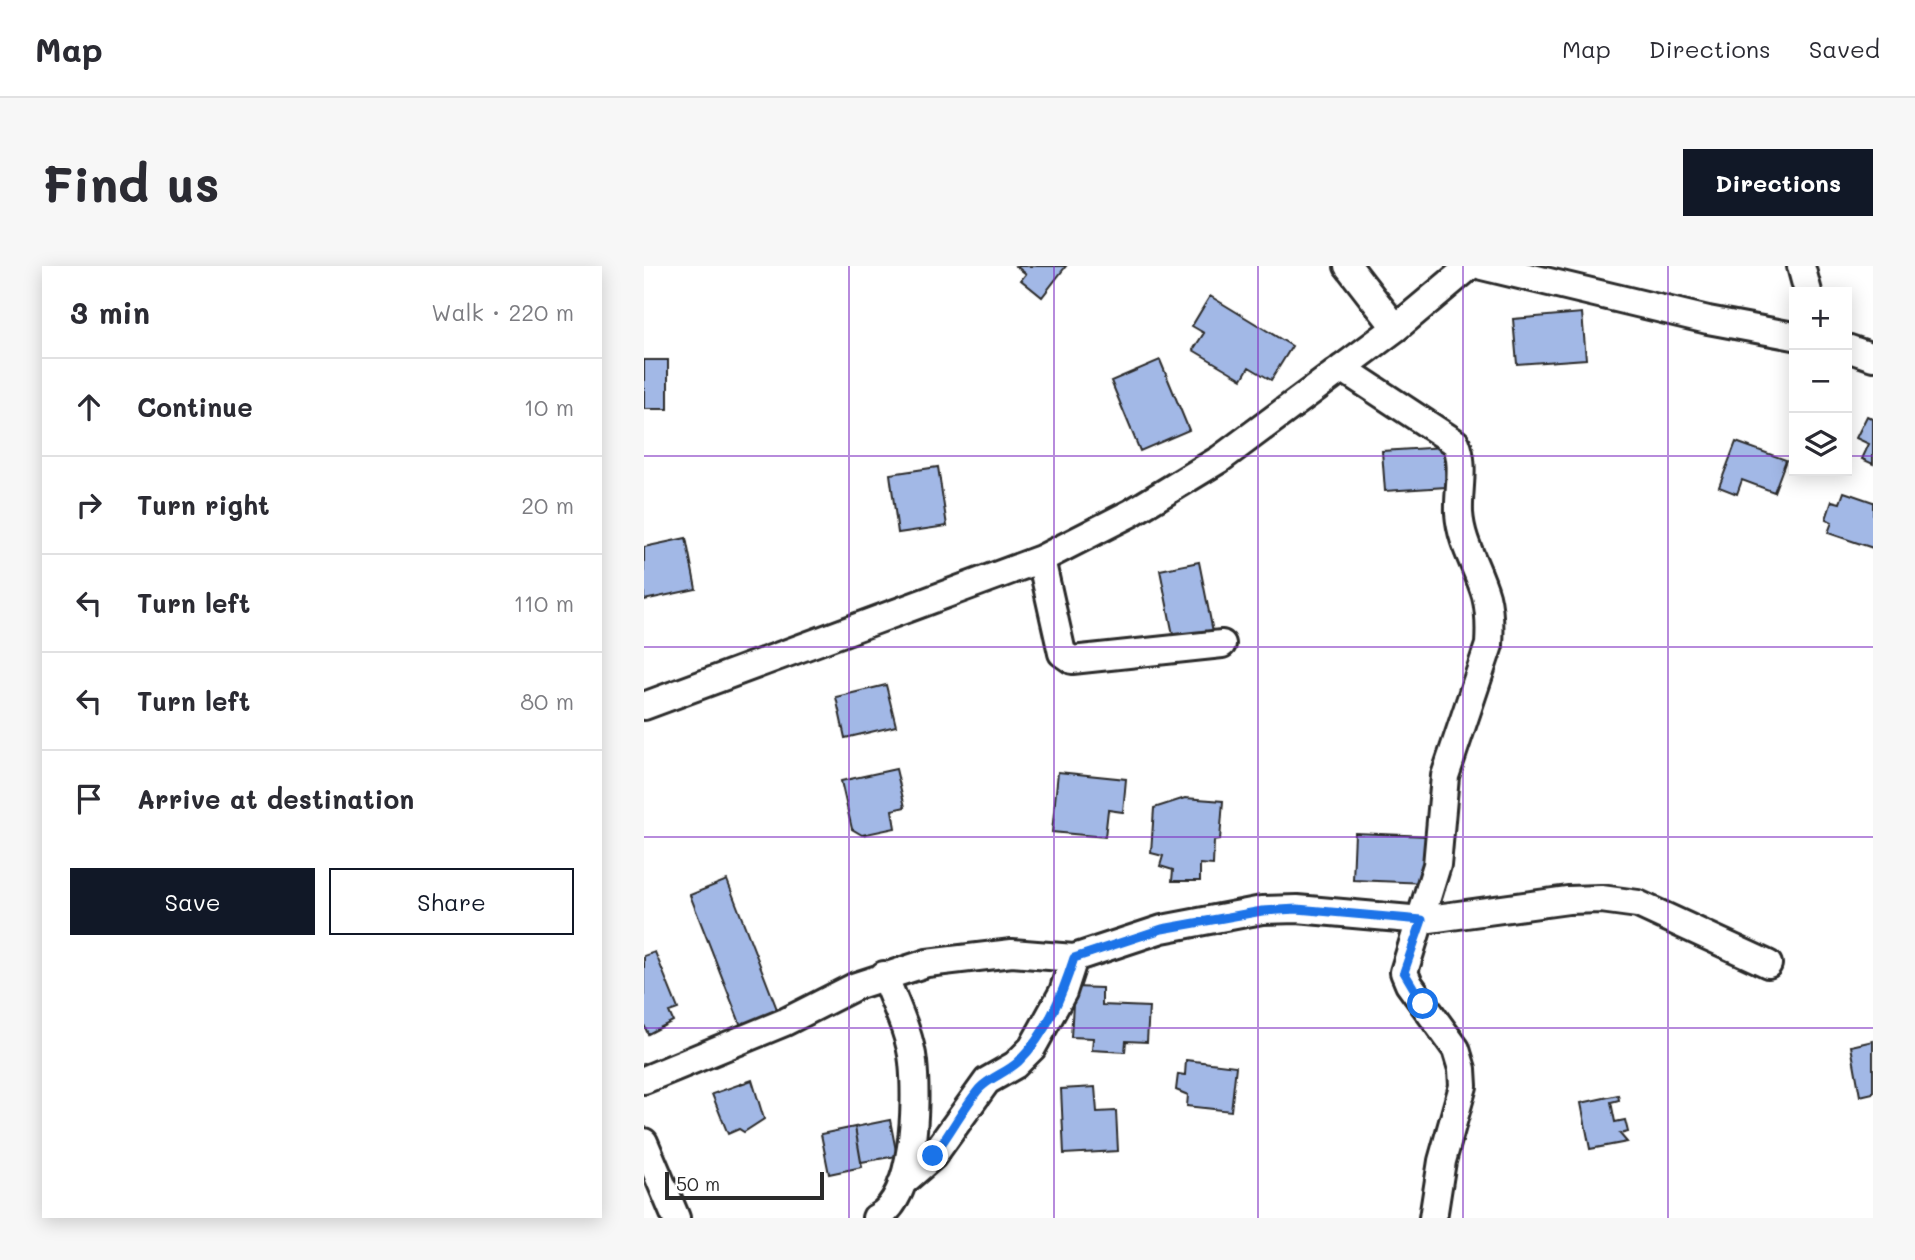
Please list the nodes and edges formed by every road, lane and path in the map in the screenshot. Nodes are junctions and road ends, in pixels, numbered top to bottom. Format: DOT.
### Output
graph roads {
  1 [pos="1348,266"];
  2 [pos="1470,266"];
  3 [pos="1482,266"];
  4 [pos="1801,266"];
  5 [pos="1807,287"];
  6 [pos="1396,328"];
  7 [pos="1789,335"];
  8 [pos="1852,350"];
  9 [pos="1873,357"];
  10 [pos="1342,368"];
  11 [pos="1041,559"];
  12 [pos="1222,644"];
  13 [pos="644,706"];
  14 [pos="1422,920"];
  15 [pos="1074,958"];
  16 [pos="1768,964"];
  17 [pos="884,975"];
  18 [pos="644,1080"];
  19 [pos="644,1142"];
  20 [pos="902,1184"];
  21 [pos="676,1218"];
  22 [pos="876,1218"];
  23 [pos="1433,1218"];
  1 -- 6 [label="street"];
  2 -- 6 [label="street"];
  3 -- 7 [label="street"];
  4 -- 5 [label="street"];
  6 -- 10 [label="street"];
  8 -- 9 [label="street"];
  10 -- 11 [label="street"];
  10 -- 14 [label="street"];
  11 -- 12 [label="street"];
  11 -- 13 [label="street"];
  14 -- 15 [label="street"];
  14 -- 16 [label="street"];
  14 -- 23 [label="street"];
  15 -- 17 [label="street"];
  15 -- 20 [label="street"];
  17 -- 18 [label="street"];
  17 -- 20 [label="street"];
  19 -- 21 [label="street"];
  20 -- 22 [label="street"];
}
